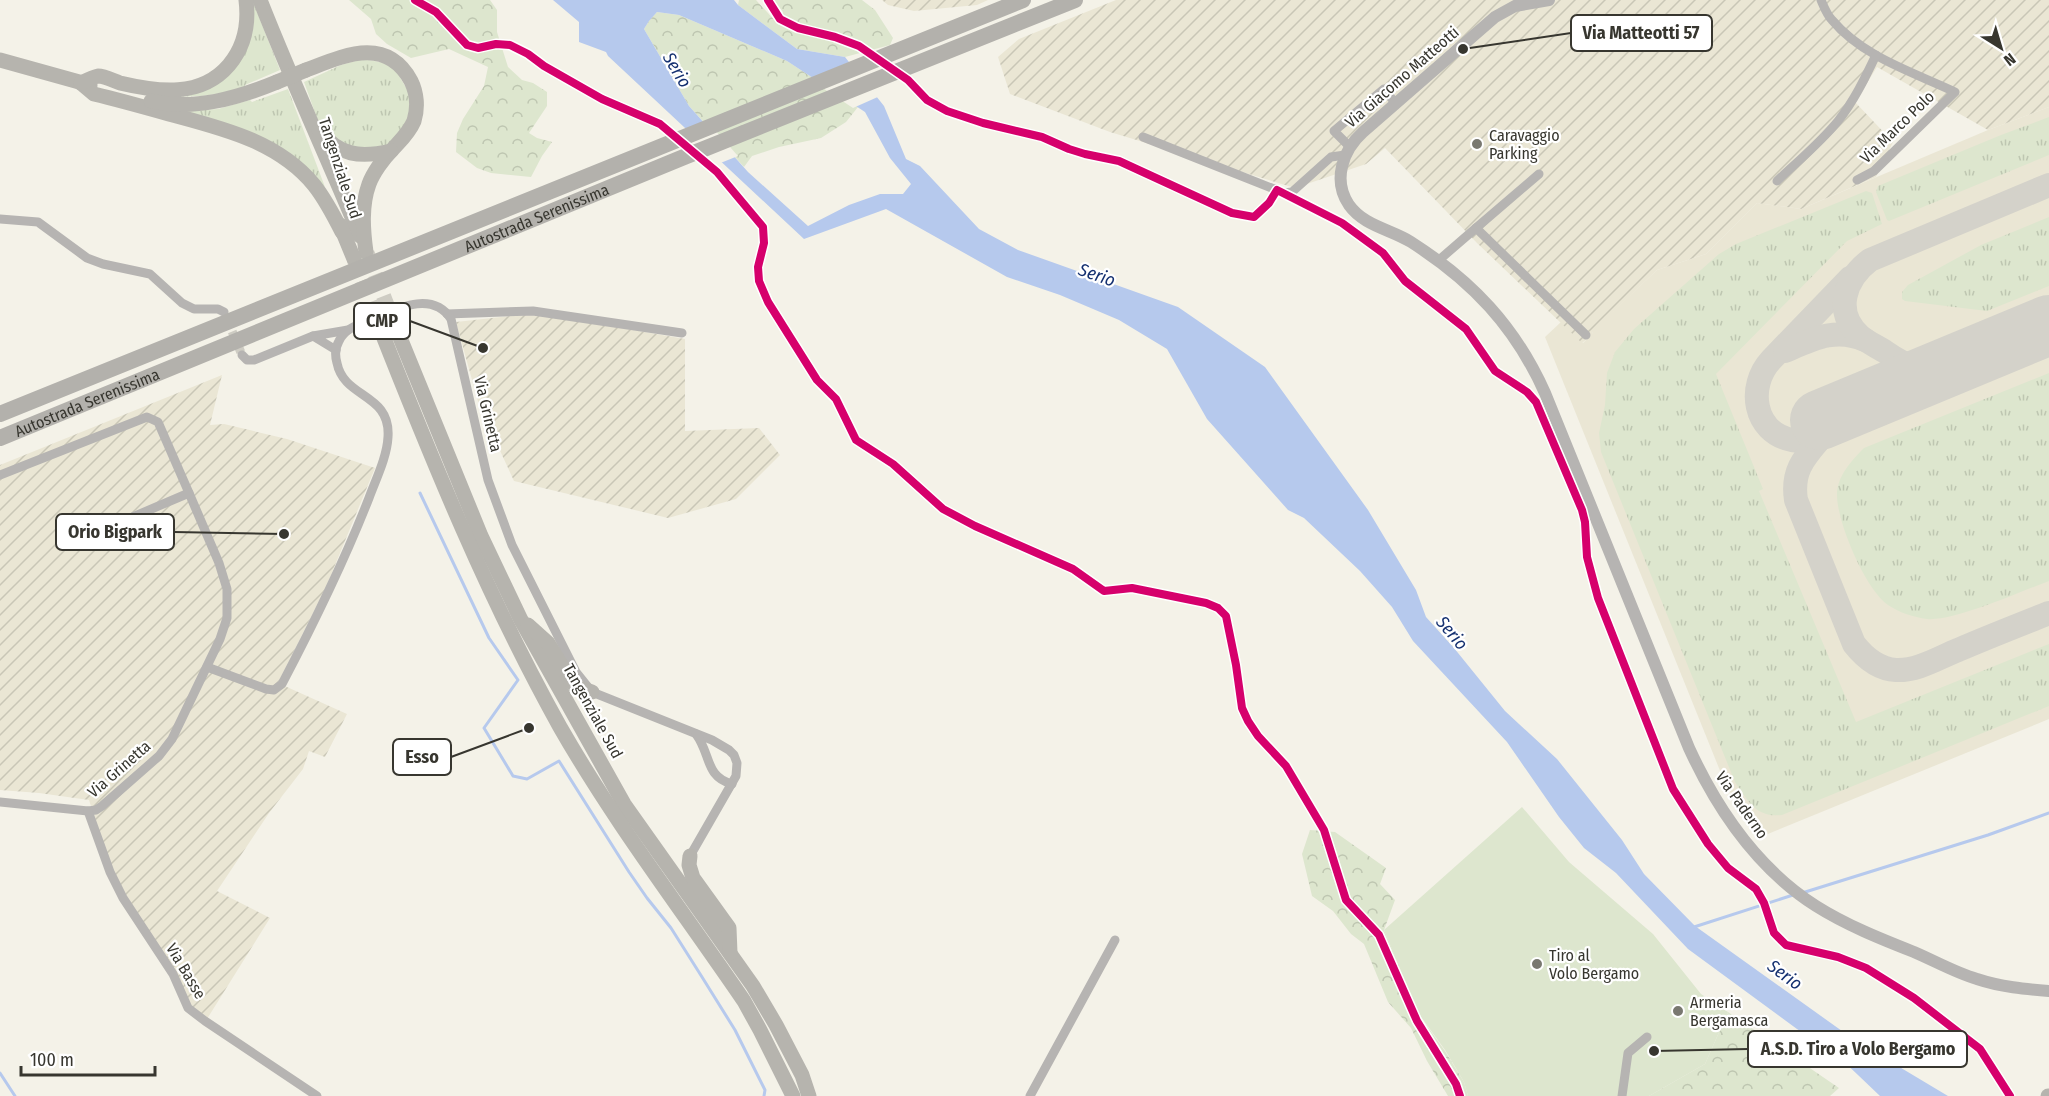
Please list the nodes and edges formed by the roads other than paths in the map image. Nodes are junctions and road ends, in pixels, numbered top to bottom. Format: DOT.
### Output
graph roads {
  1 [pos="246,0"];
  2 [pos="260,0"];
  3 [pos="1023,0"];
  4 [pos="1075,0"];
  5 [pos="1549,0"];
  6 [pos="1821,0"];
  7 [pos="1876,56"];
  8 [pos="0,60"];
  9 [pos="81,83"];
  10 [pos="295,88"];
  11 [pos="1396,104"];
  12 [pos="1143,136"];
  13 [pos="391,150"];
  14 [pos="1347,151"];
  15 [pos="1539,174"];
  16 [pos="1857,180"];
  17 [pos="1777,181"];
  18 [pos="0,219"];
  19 [pos="1476,228"];
  20 [pos="342,232"];
  21 [pos="360,256"];
  22 [pos="1439,260"];
  23 [pos="224,312"];
  24 [pos="447,314"];
  25 [pos="348,330"];
  26 [pos="682,333"];
  27 [pos="1586,335"];
  28 [pos="313,336"];
  29 [pos="336,350"];
  30 [pos="242,355"];
  31 [pos="0,414"];
  32 [pos="0,438"];
  33 [pos="0,475"];
  34 [pos="189,493"];
  35 [pos="88,536"];
  36 [pos="521,620"];
  37 [pos="207,667"];
  38 [pos="592,692"];
  39 [pos="694,733"];
  40 [pos="732,784"];
  41 [pos="0,802"];
  42 [pos="88,811"];
  43 [pos="690,856"];
  44 [pos="1115,940"];
  45 [pos="730,953"];
  46 [pos="2049,991"];
  47 [pos="1647,1036"];
  48 [pos="790,1094"];
  49 [pos="317,1096"];
  50 [pos="809,1096"];
  51 [pos="1030,1096"];
  52 [pos="1622,1096"];
  1 -- 9 [label="highway"];
  2 -- 10 [label="highway, Tangenziale Sud"];
  3 -- 31 [label="highway, Autostrada Serenissima"];
  4 -- 32 [label="highway, Autostrada Serenissima"];
  5 -- 11 [label="street, Via Giacomo Matteotti"];
  6 -- 7 [label="street"];
  7 -- 16 [label="street, Via Marco Polo"];
  7 -- 17 [label="street"];
  8 -- 9 [label="highway"];
  9 -- 13 [label="highway, bridge"];
  9 -- 20 [label="highway"];
  10 -- 13 [label="highway"];
  10 -- 20 [label="highway, Tangenziale Sud"];
  10 -- 21 [label="highway, Tangenziale Sud"];
  11 -- 14 [label="street, Via Giacomo Matteotti"];
  11 -- 14 [label="street"];
  12 -- 14 [label="street, Via Giacomo Matteotti"];
  13 -- 21 [label="highway"];
  14 -- 22 [label="street"];
  15 -- 19 [label="street"];
  18 -- 23 [label="street"];
  19 -- 22 [label="street"];
  19 -- 27 [label="street"];
  20 -- 21 [label="highway, Tangenziale Sud"];
  22 -- 46 [label="street, Via Paderno"];
  24 -- 25 [label="street"];
  24 -- 26 [label="street"];
  24 -- 38 [label="street, Via Grinetta"];
  25 -- 28 [label="street"];
  25 -- 29 [label="street"];
  28 -- 29 [label="street"];
  28 -- 30 [label="street"];
  29 -- 37 [label="street"];
  33 -- 34 [label="street, Via Grinetta"];
  34 -- 35 [label="street"];
  34 -- 37 [label="street, Via Grinetta"];
  36 -- 38 [label="highway"];
  36 -- 45 [label="highway, Tangenziale Sud"];
  36 -- 48 [label="highway, Tangenziale Sud"];
  37 -- 42 [label="street, Via Grinetta"];
  38 -- 39 [label="street"];
  39 -- 40 [label="street"];
  39 -- 40 [label="street"];
  40 -- 43 [label="street"];
  41 -- 42 [label="street, Via Grinetta"];
  42 -- 49 [label="street, Via Basse"];
  43 -- 45 [label="highway"];
  44 -- 51 [label="street"];
  45 -- 50 [label="highway, Tangenziale Sud"];
  47 -- 52 [label="street"];
}
